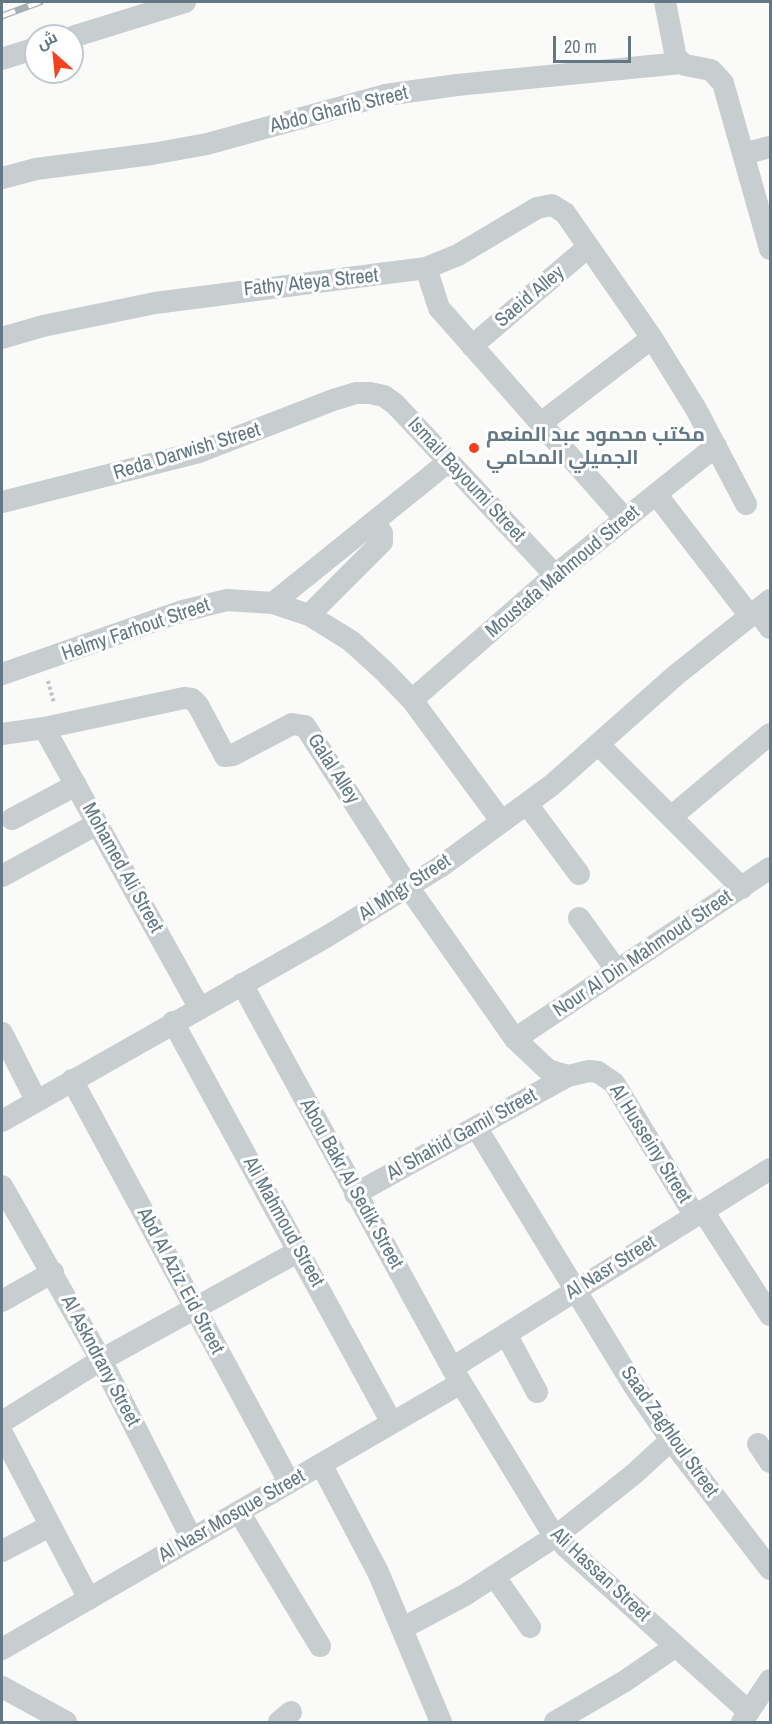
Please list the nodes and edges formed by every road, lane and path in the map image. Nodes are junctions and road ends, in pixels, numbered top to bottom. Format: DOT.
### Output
graph roads {
  1 [pos="185,2"];
  2 [pos="665,2"];
  3 [pos="84,33"];
  4 [pos="24,52"];
  5 [pos="2,59"];
  6 [pos="681,63"];
  7 [pos="771,147"];
  8 [pos="743,154"];
  9 [pos="2,178"];
  10 [pos="588,247"];
  11 [pos="771,249"];
  12 [pos="426,268"];
  13 [pos="2,338"];
  14 [pos="652,338"];
  15 [pos="472,346"];
  16 [pos="370,393"];
  17 [pos="541,423"];
  18 [pos="716,446"];
  19 [pos="448,462"];
  20 [pos="656,494"];
  21 [pos="2,502"];
  22 [pos="746,504"];
  23 [pos="625,519"];
  24 [pos="374,522"];
  25 [pos="555,575"];
  26 [pos="273,603"];
  27 [pos="759,608"];
  28 [pos="309,615"];
  29 [pos="771,628"];
  30 [pos="43,662"];
  31 [pos="2,674"];
  32 [pos="412,700"];
  33 [pos="44,728"];
  34 [pos="2,734"];
  35 [pos="771,734"];
  36 [pos="599,745"];
  37 [pos="76,785"];
  38 [pos="528,804"];
  39 [pos="671,817"];
  40 [pos="12,819"];
  41 [pos="502,822"];
  42 [pos="97,824"];
  43 [pos="579,874"];
  44 [pos="2,876"];
  45 [pos="768,878"];
  46 [pos="409,888"];
  47 [pos="742,888"];
  48 [pos="579,918"];
  49 [pos="616,971"];
  50 [pos="242,984"];
  51 [pos="200,1007"];
  52 [pos="173,1022"];
  53 [pos="2,1033"];
  54 [pos="515,1039"];
  55 [pos="568,1076"];
  56 [pos="72,1080"];
  57 [pos="36,1100"];
  58 [pos="2,1121"];
  59 [pos="476,1127"];
  60 [pos="771,1169"];
  61 [pos="2,1186"];
  62 [pos="356,1194"];
  63 [pos="699,1213"];
  64 [pos="299,1251"];
  65 [pos="53,1272"];
  66 [pos="576,1291"];
  67 [pos="2,1301"];
  68 [pos="195,1308"];
  69 [pos="771,1315"];
  70 [pos="506,1334"];
  71 [pos="101,1360"];
  72 [pos="457,1375"];
  73 [pos="537,1392"];
  74 [pos="2,1422"];
  75 [pos="392,1423"];
  76 [pos="2,1433"];
  77 [pos="671,1440"];
  78 [pos="321,1464"];
  79 [pos="289,1482"];
  80 [pos="239,1512"];
  81 [pos="50,1526"];
  82 [pos="556,1536"];
  83 [pos="192,1539"];
  84 [pos="2,1551"];
  85 [pos="771,1569"];
  86 [pos="495,1577"];
  87 [pos="89,1599"];
  88 [pos="530,1627"];
  89 [pos="403,1628"];
  90 [pos="320,1646"];
  91 [pos="676,1646"];
  92 [pos="2,1649"];
  93 [pos="2,1687"];
  94 [pos="768,1687"];
  95 [pos="746,1717"];
  96 [pos="66,1722"];
  97 [pos="441,1722"];
  98 [pos="555,1722"];
  1 -- 3 [label="street"];
  2 -- 6 [label="street"];
  4 -- 5 [label="street"];
  6 -- 8 [label="street, Abdo Gharib Street"];
  6 -- 9 [label="street, Abdo Gharib Street"];
  7 -- 8 [label="street"];
  8 -- 11 [label="street, Abdo Gharib Street"];
  10 -- 12 [label="street, Fathy Ateya Street"];
  10 -- 14 [label="street, Fathy Ateya Street"];
  10 -- 15 [label="street, Saeid Alley"];
  12 -- 13 [label="street, Fathy Ateya Street"];
  12 -- 15 [label="street"];
  14 -- 17 [label="street"];
  14 -- 18 [label="street, Fathy Ateya Street"];
  15 -- 17 [label="street"];
  16 -- 19 [label="street, Ismail Bayoumi Street"];
  16 -- 21 [label="street, Reda Darwish Street"];
  17 -- 23 [label="street"];
  18 -- 20 [label="street, Moustafa Mahmoud Street"];
  18 -- 22 [label="street, Fathy Ateya Street"];
  19 -- 24 [label="street"];
  19 -- 25 [label="street, Ismail Bayoumi Street"];
  20 -- 23 [label="street, Moustafa Mahmoud Street"];
  20 -- 27 [label="street"];
  23 -- 25 [label="street, Moustafa Mahmoud Street"];
  24 -- 26 [label="street"];
  24 -- 28 [label="street"];
  25 -- 32 [label="street, Moustafa Mahmoud Street"];
  26 -- 28 [label="street, Helmy Farhout Street"];
  26 -- 30 [label="street, Helmy Farhout Street"];
  27 -- 29 [label="street"];
  27 -- 36 [label="street, Al Mhgr Street"];
  28 -- 32 [label="street, Helmy Farhout Street"];
  30 -- 31 [label="street, Helmy Farhout Street"];
  30 -- 33 [label="path"];
  32 -- 41 [label="street, Helmy Farhout Street"];
  33 -- 34 [label="street"];
  33 -- 37 [label="street, Mohamed Ali Street"];
  33 -- 46 [label="street, Galal Alley"];
  35 -- 39 [label="street"];
  36 -- 38 [label="street, Al Mhgr Street"];
  36 -- 39 [label="street"];
  37 -- 40 [label="street"];
  37 -- 42 [label="street, Mohamed Ali Street"];
  38 -- 41 [label="street, Al Mhgr Street"];
  38 -- 43 [label="street"];
  39 -- 47 [label="street"];
  41 -- 46 [label="street, Al Mhgr Street"];
  42 -- 44 [label="street"];
  42 -- 51 [label="street, Mohamed Ali Street"];
  45 -- 47 [label="street, Nour Al Din Mahmoud Street"];
  46 -- 50 [label="street, Al Mhgr Street"];
  46 -- 54 [label="street"];
  47 -- 49 [label="street, Nour Al Din Mahmoud Street"];
  48 -- 49 [label="street"];
  49 -- 54 [label="street, Nour Al Din Mahmoud Street"];
  50 -- 51 [label="street, Al Mhgr Street"];
  50 -- 62 [label="street, Abou Bakr Al Sedik Street"];
  51 -- 52 [label="street, Al Mhgr Street"];
  52 -- 56 [label="street, Al Mhgr Street"];
  52 -- 64 [label="street, Ali Mahmoud Street"];
  53 -- 57 [label="street"];
  54 -- 55 [label="street"];
  55 -- 59 [label="street, Al Shahid Gamil Street"];
  55 -- 63 [label="street, Al Husseiny Street"];
  56 -- 57 [label="street, Al Mhgr Street"];
  56 -- 68 [label="street, Abd Al Aziz Eid Street"];
  57 -- 58 [label="street, Al Mhgr Street"];
  59 -- 62 [label="street, Al Shahid Gamil Street"];
  59 -- 66 [label="street, Saad Zaghloul Street"];
  60 -- 63 [label="street, Al Nasr Street"];
  61 -- 65 [label="street, Al Askndrany Street"];
  62 -- 72 [label="street, Abou Bakr Al Sedik Street"];
  63 -- 66 [label="street, Al Nasr Street"];
  63 -- 69 [label="street, Al Husseiny Street"];
  64 -- 68 [label="street"];
  64 -- 75 [label="street, Ali Mahmoud Street"];
  65 -- 67 [label="street"];
  65 -- 71 [label="street, Al Askndrany Street"];
  66 -- 70 [label="street, Al Nasr Street"];
  66 -- 77 [label="street, Saad Zaghloul Street"];
  68 -- 71 [label="street"];
  68 -- 79 [label="street, Abd Al Aziz Eid Street"];
  70 -- 72 [label="street, Al Nasr Street"];
  70 -- 73 [label="street"];
  71 -- 74 [label="street"];
  71 -- 83 [label="street, Al Askndrany Street"];
  72 -- 75 [label="street, Al Nasr Mosque Street"];
  72 -- 82 [label="street, Ali Hassan Street"];
  75 -- 78 [label="street, Al Nasr Mosque Street"];
  76 -- 81 [label="street"];
  77 -- 82 [label="street"];
  77 -- 85 [label="street, Saad Zaghloul Street"];
  78 -- 79 [label="street, Al Nasr Mosque Street"];
  78 -- 89 [label="street"];
  79 -- 80 [label="street, Al Nasr Mosque Street"];
  80 -- 83 [label="street, Al Nasr Mosque Street"];
  80 -- 90 [label="street"];
  81 -- 84 [label="street"];
  81 -- 87 [label="street"];
  82 -- 86 [label="street"];
  82 -- 91 [label="street, Ali Hassan Street"];
  83 -- 87 [label="street, Al Nasr Mosque Street"];
  86 -- 88 [label="street"];
  86 -- 89 [label="street"];
  87 -- 92 [label="street, Al Nasr Mosque Street"];
  89 -- 97 [label="street"];
  91 -- 95 [label="street, Ali Hassan Street"];
  91 -- 98 [label="street"];
  93 -- 96 [label="street"];
  94 -- 95 [label="street"];
}
